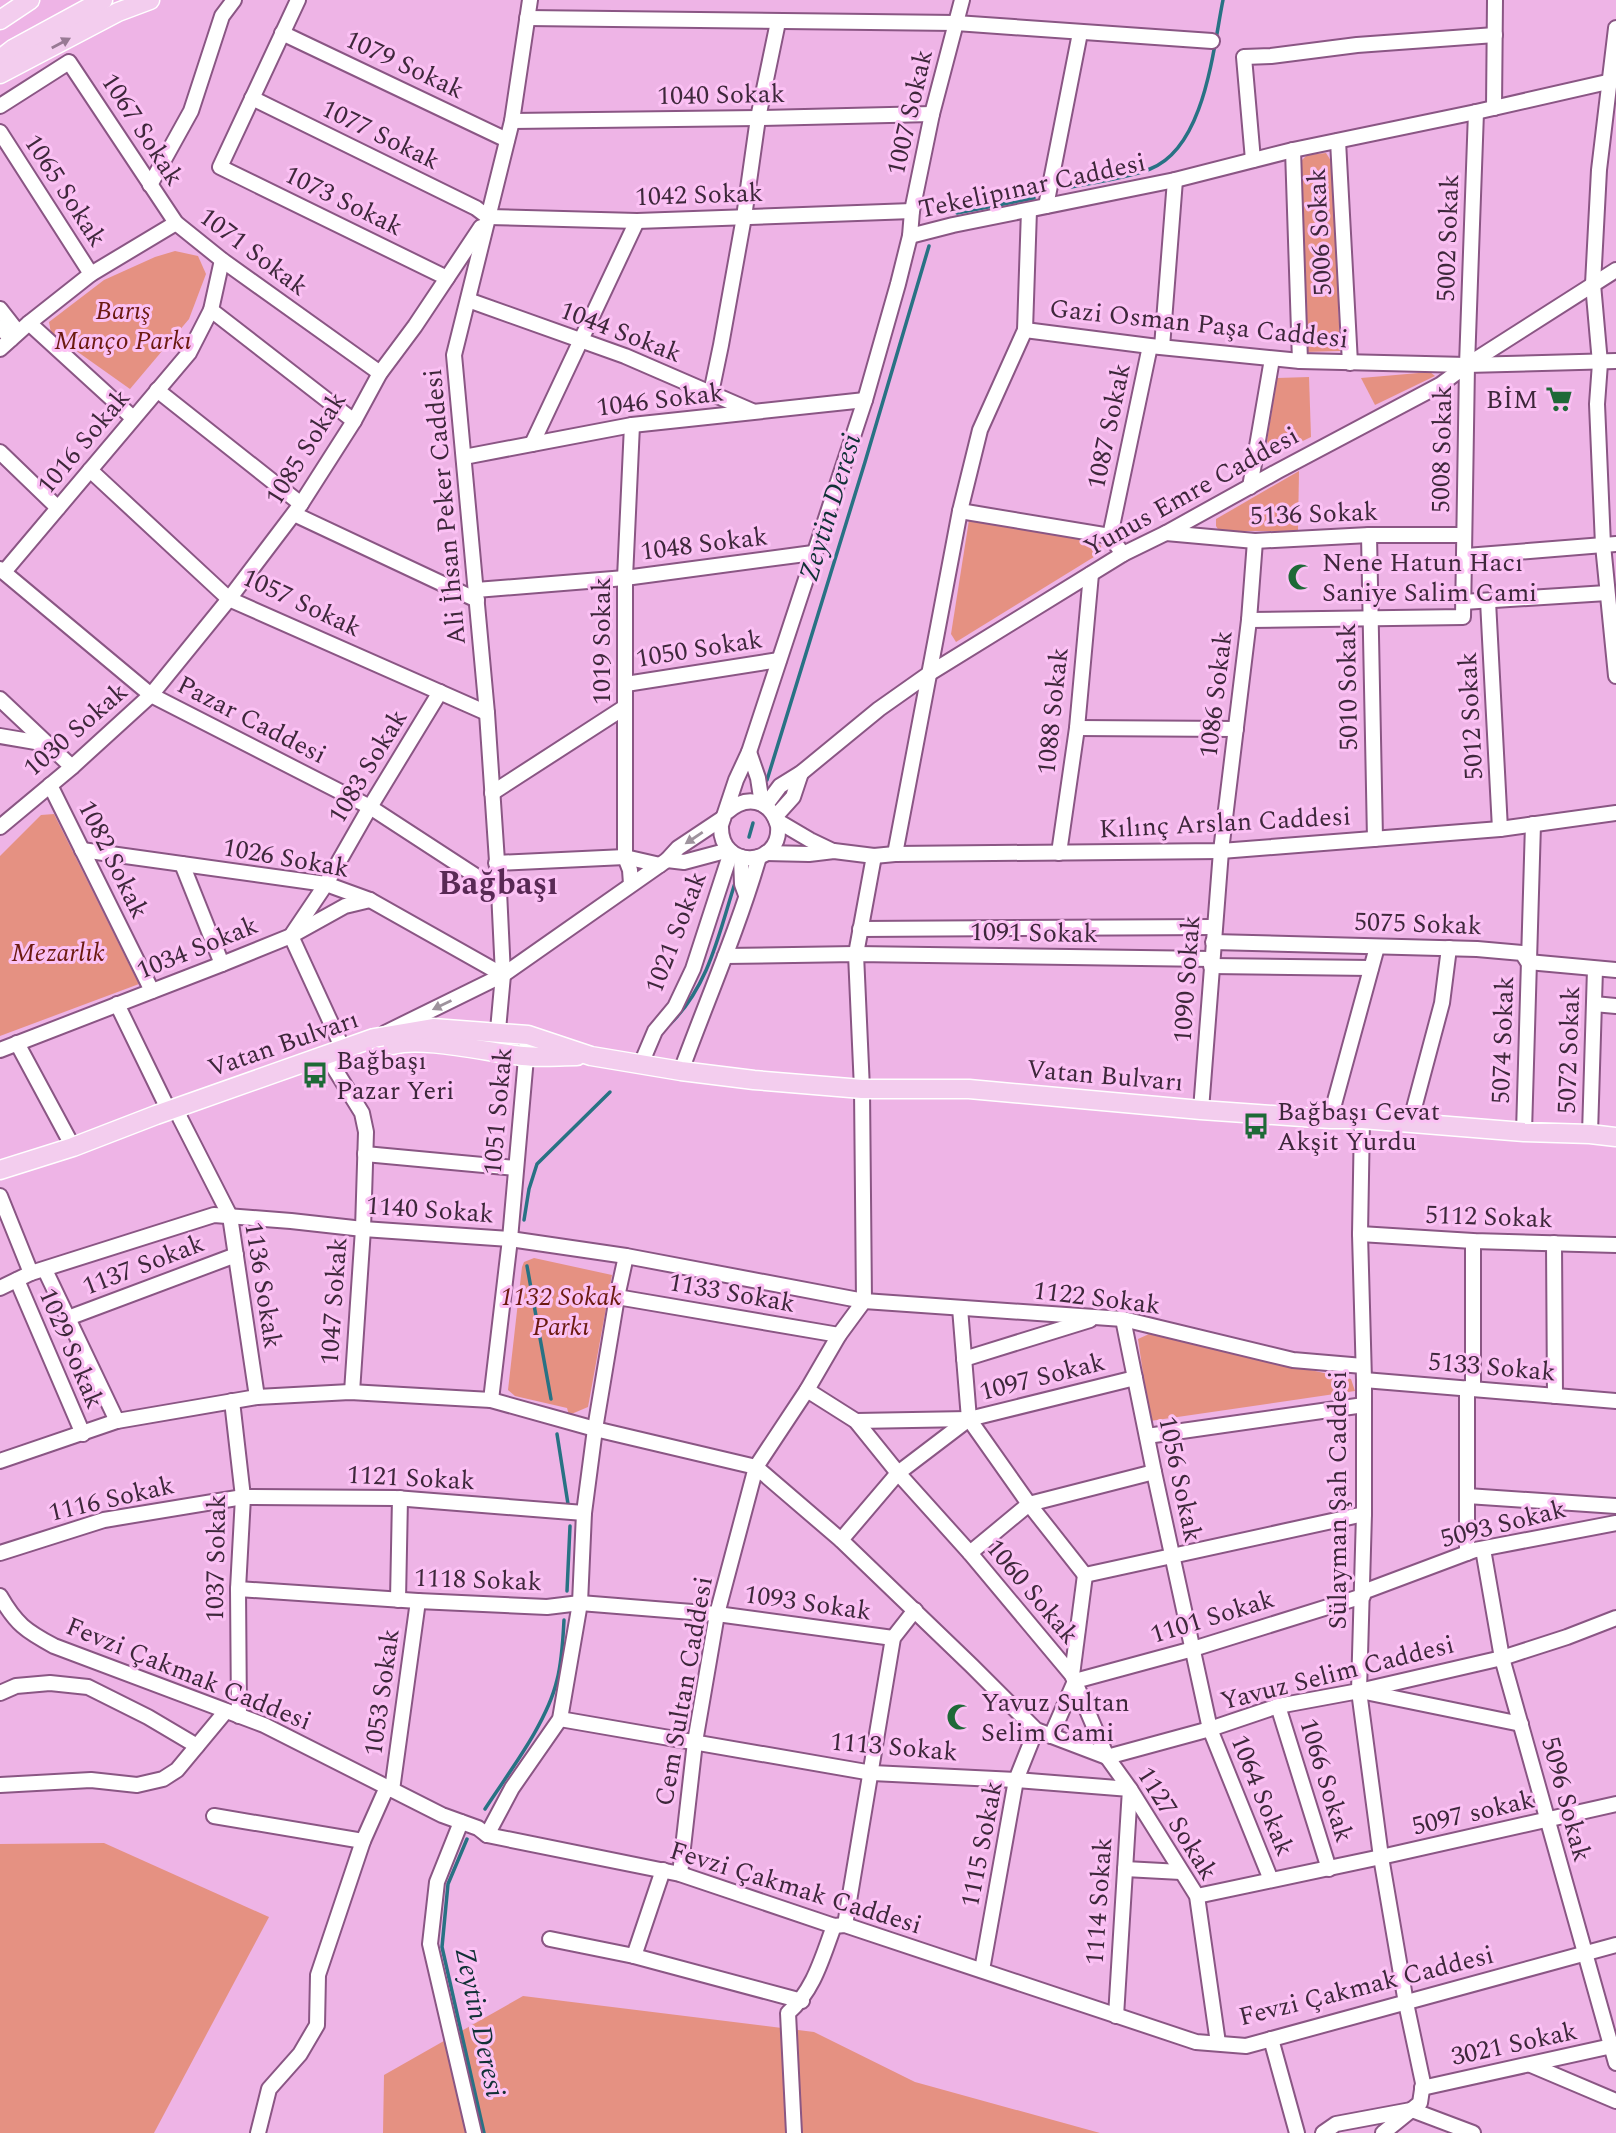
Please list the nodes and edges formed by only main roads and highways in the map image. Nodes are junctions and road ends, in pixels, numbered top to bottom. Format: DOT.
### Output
graph roads {
  1 [pos="30,0"];
  2 [pos="103,0"];
  3 [pos="150,0"];
  4 [pos="0,20"];
  5 [pos="0,59"];
  6 [pos="0,74"];
  7 [pos="335,1055"];
  8 [pos="592,1056"];
  9 [pos="176,1112"];
  10 [pos="1616,1137"];
  11 [pos="0,1170"];
  12 [pos="0,1183"];
  1 -- 4 [label="main road"];
  2 -- 5 [label="main road"];
  6 -- 3 [label="main road, one-way"];
  7 -- 8 [label="main road, Vatan Bulvarı"];
  7 -- 8 [label="main road, Vatan Bulvarı"];
  7 -- 9 [label="main road, Vatan Bulvarı"];
  8 -- 10 [label="main road, Vatan Bulvarı"];
  9 -- 11 [label="main road, Vatan Bulvarı"];
  9 -- 12 [label="main road, Vatan Bulvarı"];
}
